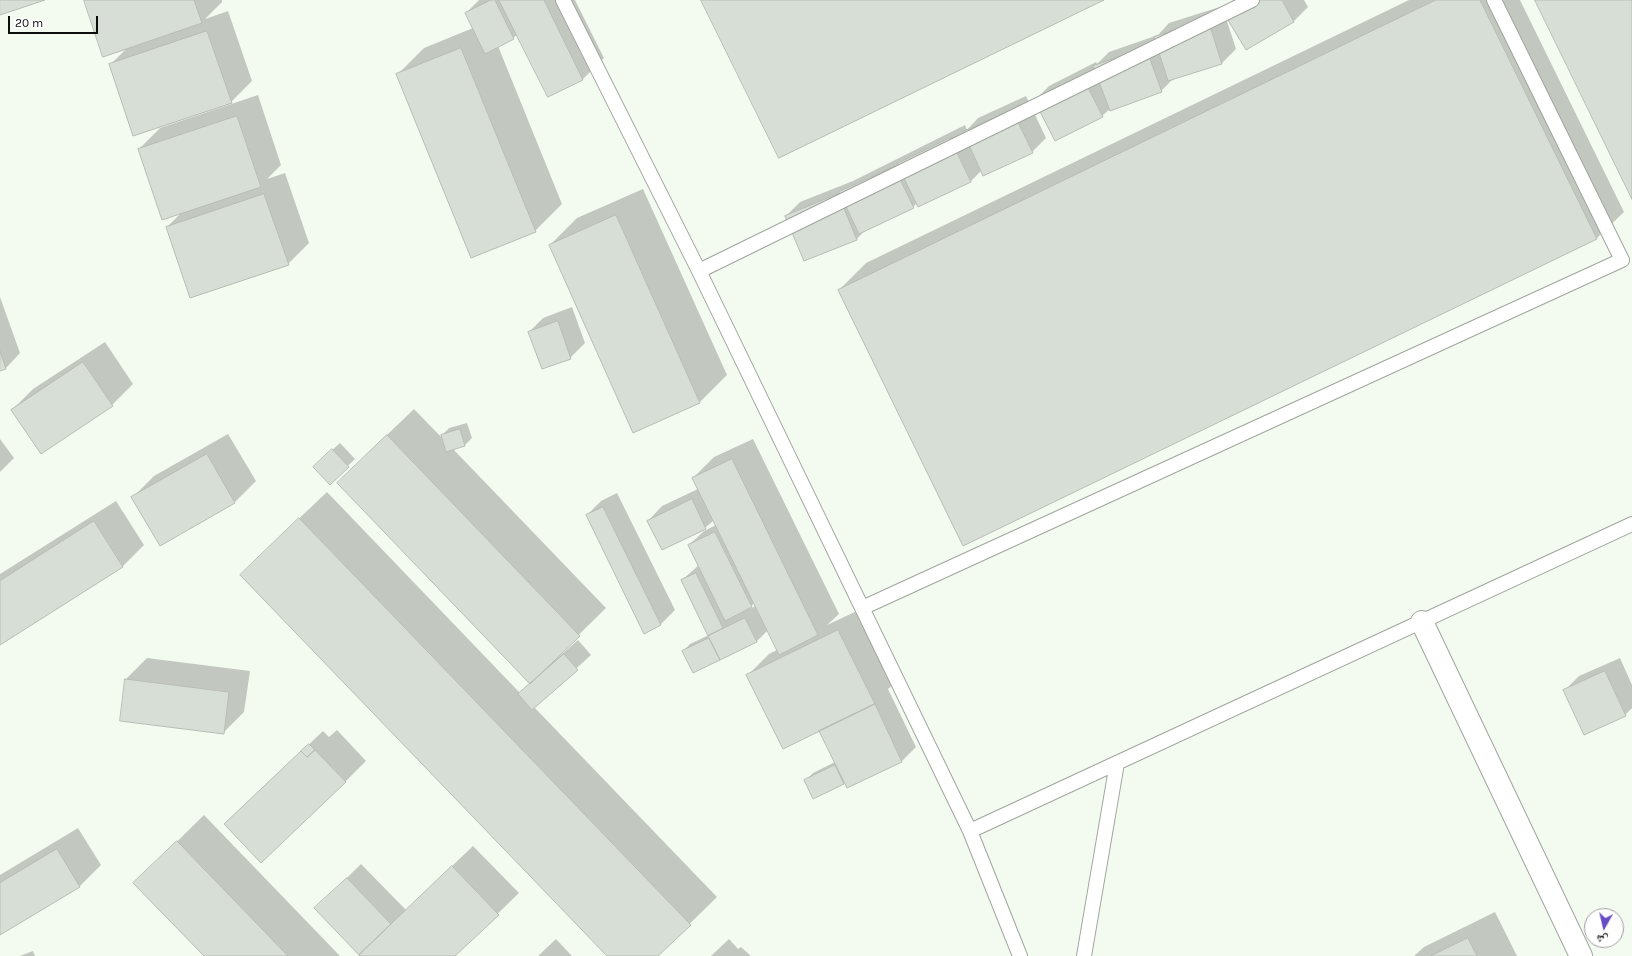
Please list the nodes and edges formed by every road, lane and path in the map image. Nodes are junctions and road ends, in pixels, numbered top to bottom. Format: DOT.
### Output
graph roads {
  1 [pos="563,0"];
  2 [pos="1252,0"];
  3 [pos="1494,0"];
  4 [pos="699,271"];
  5 [pos="1632,524"];
  6 [pos="862,608"];
  7 [pos="1422,622"];
  8 [pos="1117,763"];
  9 [pos="970,831"];
  10 [pos="1020,956"];
  11 [pos="1084,956"];
  12 [pos="1581,956"];
  1 -- 4 [label="lane"];
  2 -- 4 [label="lane"];
  3 -- 6 [label="lane"];
  4 -- 6 [label="lane"];
  5 -- 7 [label="lane"];
  6 -- 9 [label="lane"];
  7 -- 8 [label="lane"];
  7 -- 12 [label="street"];
  8 -- 9 [label="lane"];
  8 -- 11 [label="lane"];
  9 -- 10 [label="lane"];
}
